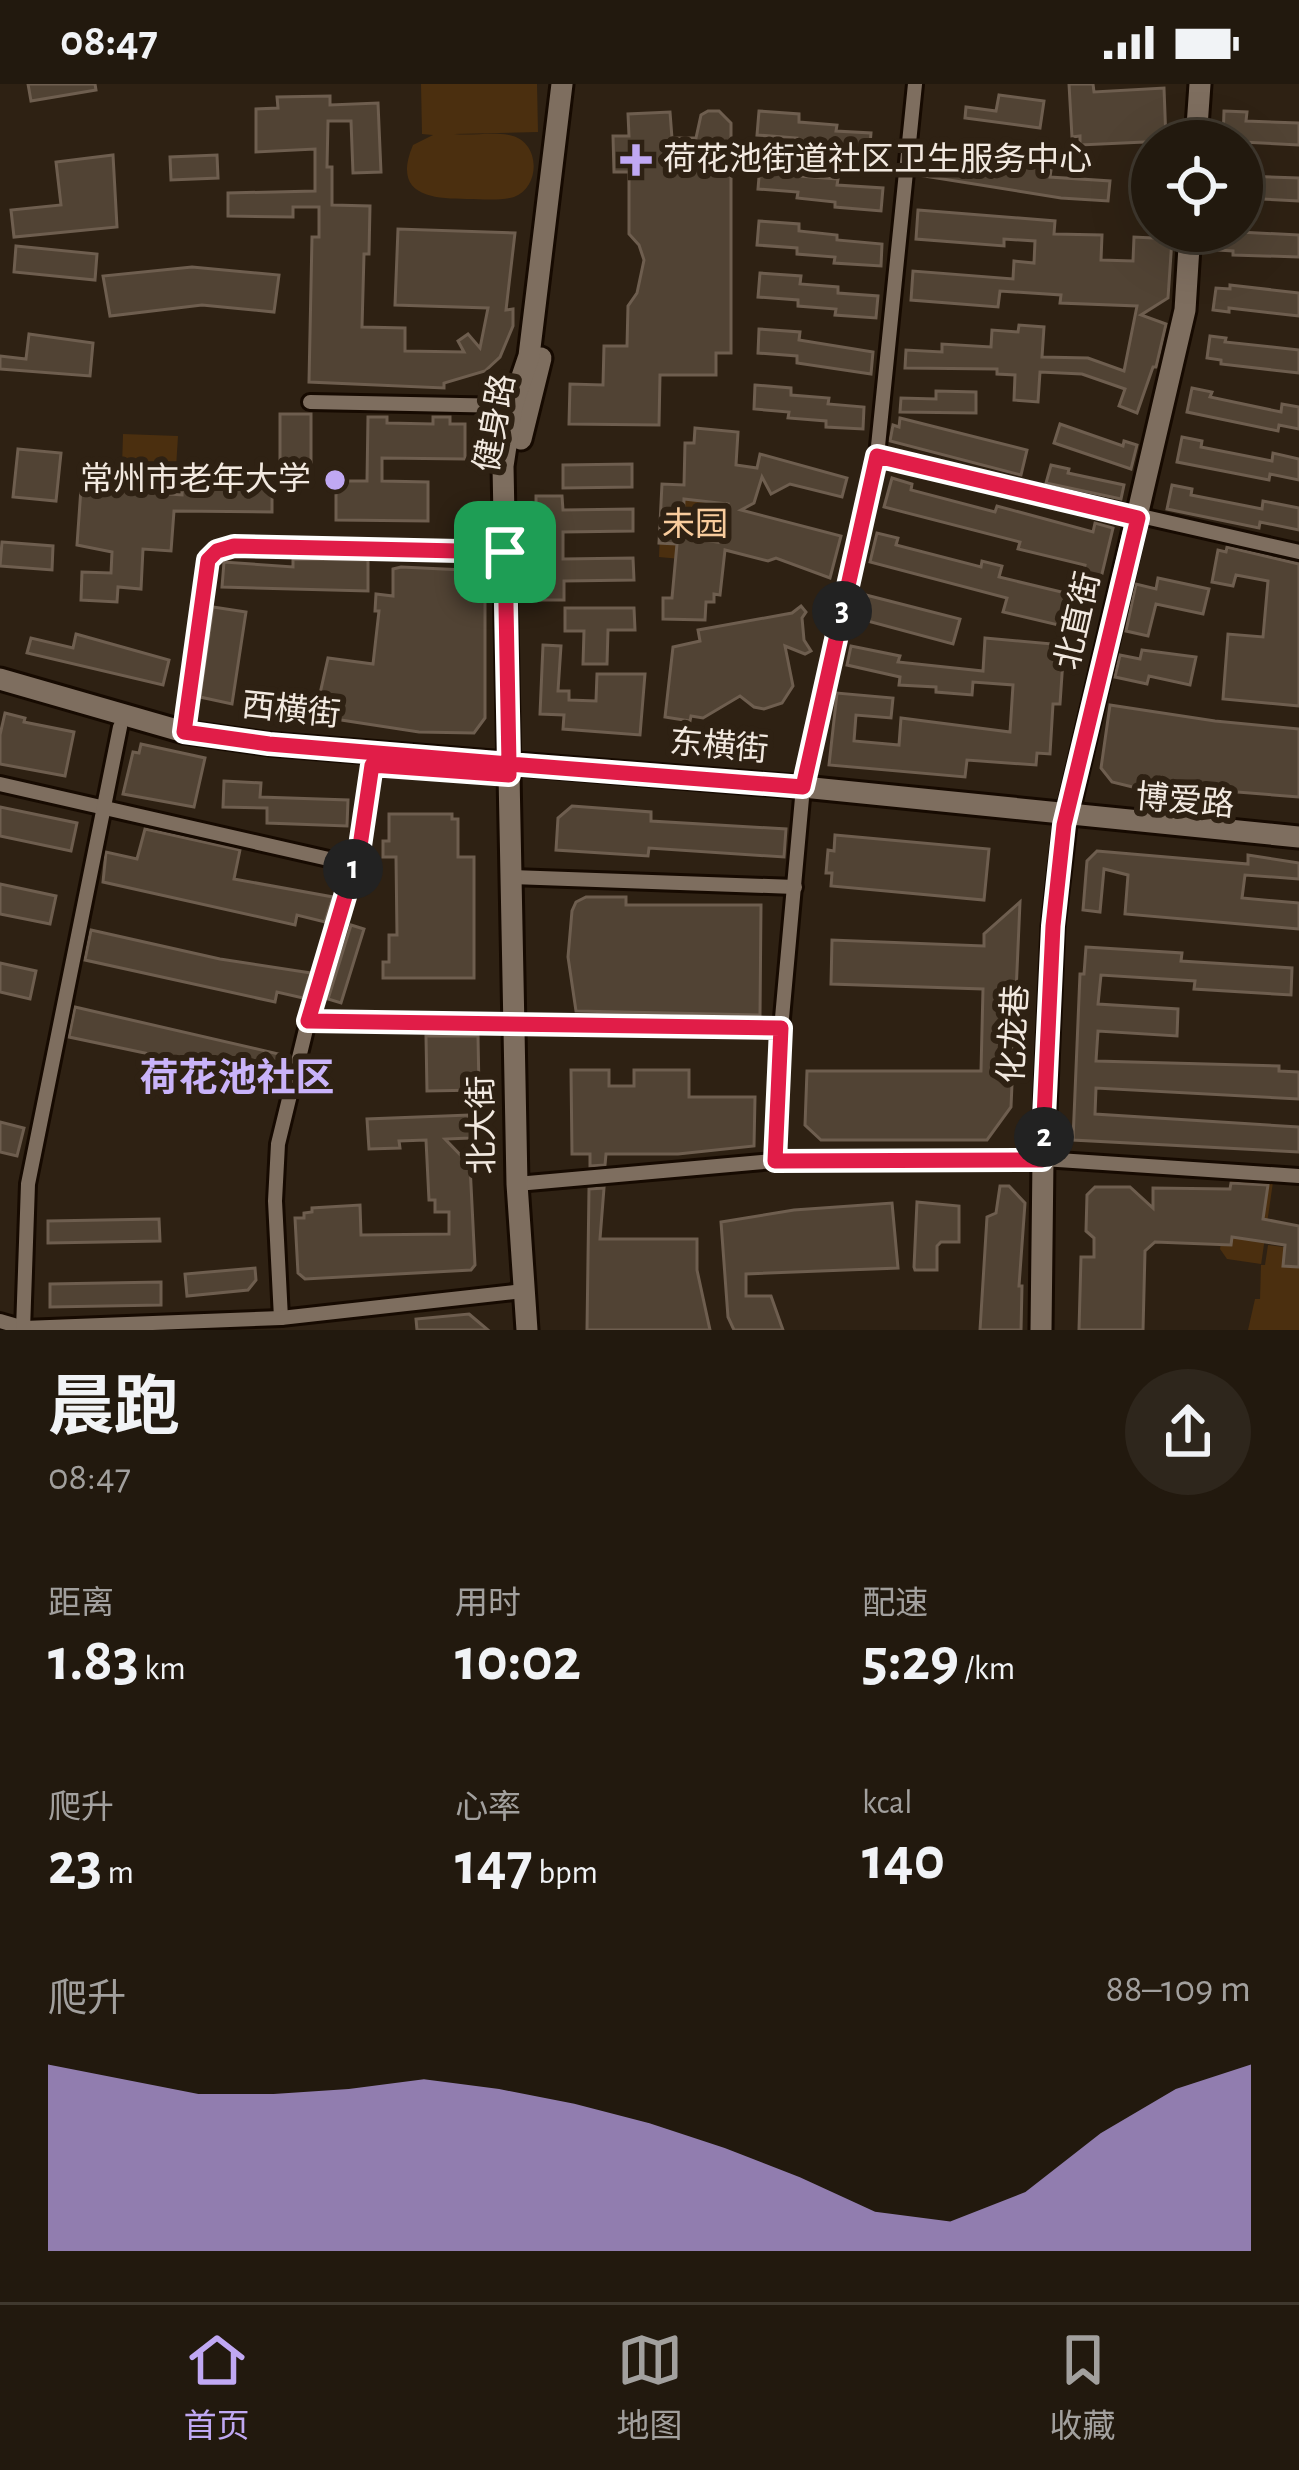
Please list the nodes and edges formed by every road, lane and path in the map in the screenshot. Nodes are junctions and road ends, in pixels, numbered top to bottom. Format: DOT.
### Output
graph roads {
  1 [pos="562,84"];
  2 [pos="574,84"];
  3 [pos="915,84"];
  4 [pos="1200,84"];
  5 [pos="1197,120"];
  6 [pos="1189,252"];
  7 [pos="310,402"];
  8 [pos="512,406"];
  9 [pos="877,456"];
  10 [pos="1138,518"];
  11 [pos="505,552"];
  12 [pos="1299,553"];
  13 [pos="0,679"];
  14 [pos="0,692"];
  15 [pos="120,727"];
  16 [pos="184,732"];
  17 [pos="372,765"];
  18 [pos="516,770"];
  19 [pos="0,784"];
  20 [pos="803,793"];
  21 [pos="103,806"];
  22 [pos="1066,819"];
  23 [pos="1299,841"];
  24 [pos="355,865"];
  25 [pos="518,878"];
  26 [pos="795,887"];
  27 [pos="308,1021"];
  28 [pos="519,1024"];
  29 [pos="781,1028"];
  30 [pos="1042,1160"];
  31 [pos="775,1161"];
  32 [pos="1299,1176"];
  33 [pos="523,1183"];
  34 [pos="524,1291"];
  35 [pos="280,1318"];
  36 [pos="0,1321"];
  37 [pos="24,1329"];
  38 [pos="527,1330"];
  39 [pos="539,1330"];
  40 [pos="1041,1330"];
  1 -- 8 [label="main road, 健身路"];
  2 -- 18 [label="main road, 健身路"];
  3 -- 9 [label="street"];
  4 -- 5 [label="main road"];
  6 -- 10 [label="main road, 北直街"];
  7 -- 8 [label="street"];
  8 -- 11 [label="main road, 健身路"];
  9 -- 10 [label="street"];
  9 -- 20 [label="street"];
  10 -- 12 [label="street"];
  10 -- 22 [label="main road, 北直街"];
  11 -- 16 [label="street"];
  11 -- 18 [label="main road, 健身路"];
  13 -- 16 [label="main road, 西横街"];
  14 -- 15 [label="main road, 西横街"];
  15 -- 17 [label="main road, 西横街"];
  15 -- 21 [label="street"];
  16 -- 18 [label="main road, 西横街"];
  17 -- 18 [label="main road, 西横街"];
  17 -- 24 [label="street"];
  18 -- 20 [label="main road, 东横街"];
  18 -- 25 [label="main road, 北大街"];
  19 -- 21 [label="street"];
  20 -- 22 [label="main road, 东横街"];
  20 -- 26 [label="street"];
  21 -- 24 [label="street"];
  21 -- 37 [label="street"];
  22 -- 23 [label="main road, 博爱路"];
  22 -- 30 [label="main road, 化龙巷"];
  24 -- 27 [label="street"];
  25 -- 26 [label="street"];
  25 -- 28 [label="main road, 北大街"];
  26 -- 29 [label="street"];
  27 -- 28 [label="street"];
  27 -- 35 [label="street"];
  28 -- 29 [label="street"];
  28 -- 33 [label="main road, 北大街"];
  29 -- 31 [label="street"];
  30 -- 31 [label="street"];
  30 -- 32 [label="street"];
  30 -- 40 [label="main road, 化龙巷"];
  31 -- 33 [label="street"];
  33 -- 34 [label="main road, 北大街"];
  33 -- 39 [label="main road, 北大街"];
  34 -- 35 [label="street"];
  34 -- 38 [label="main road, 北大街"];
  35 -- 37 [label="street"];
  36 -- 37 [label="street"];
}
